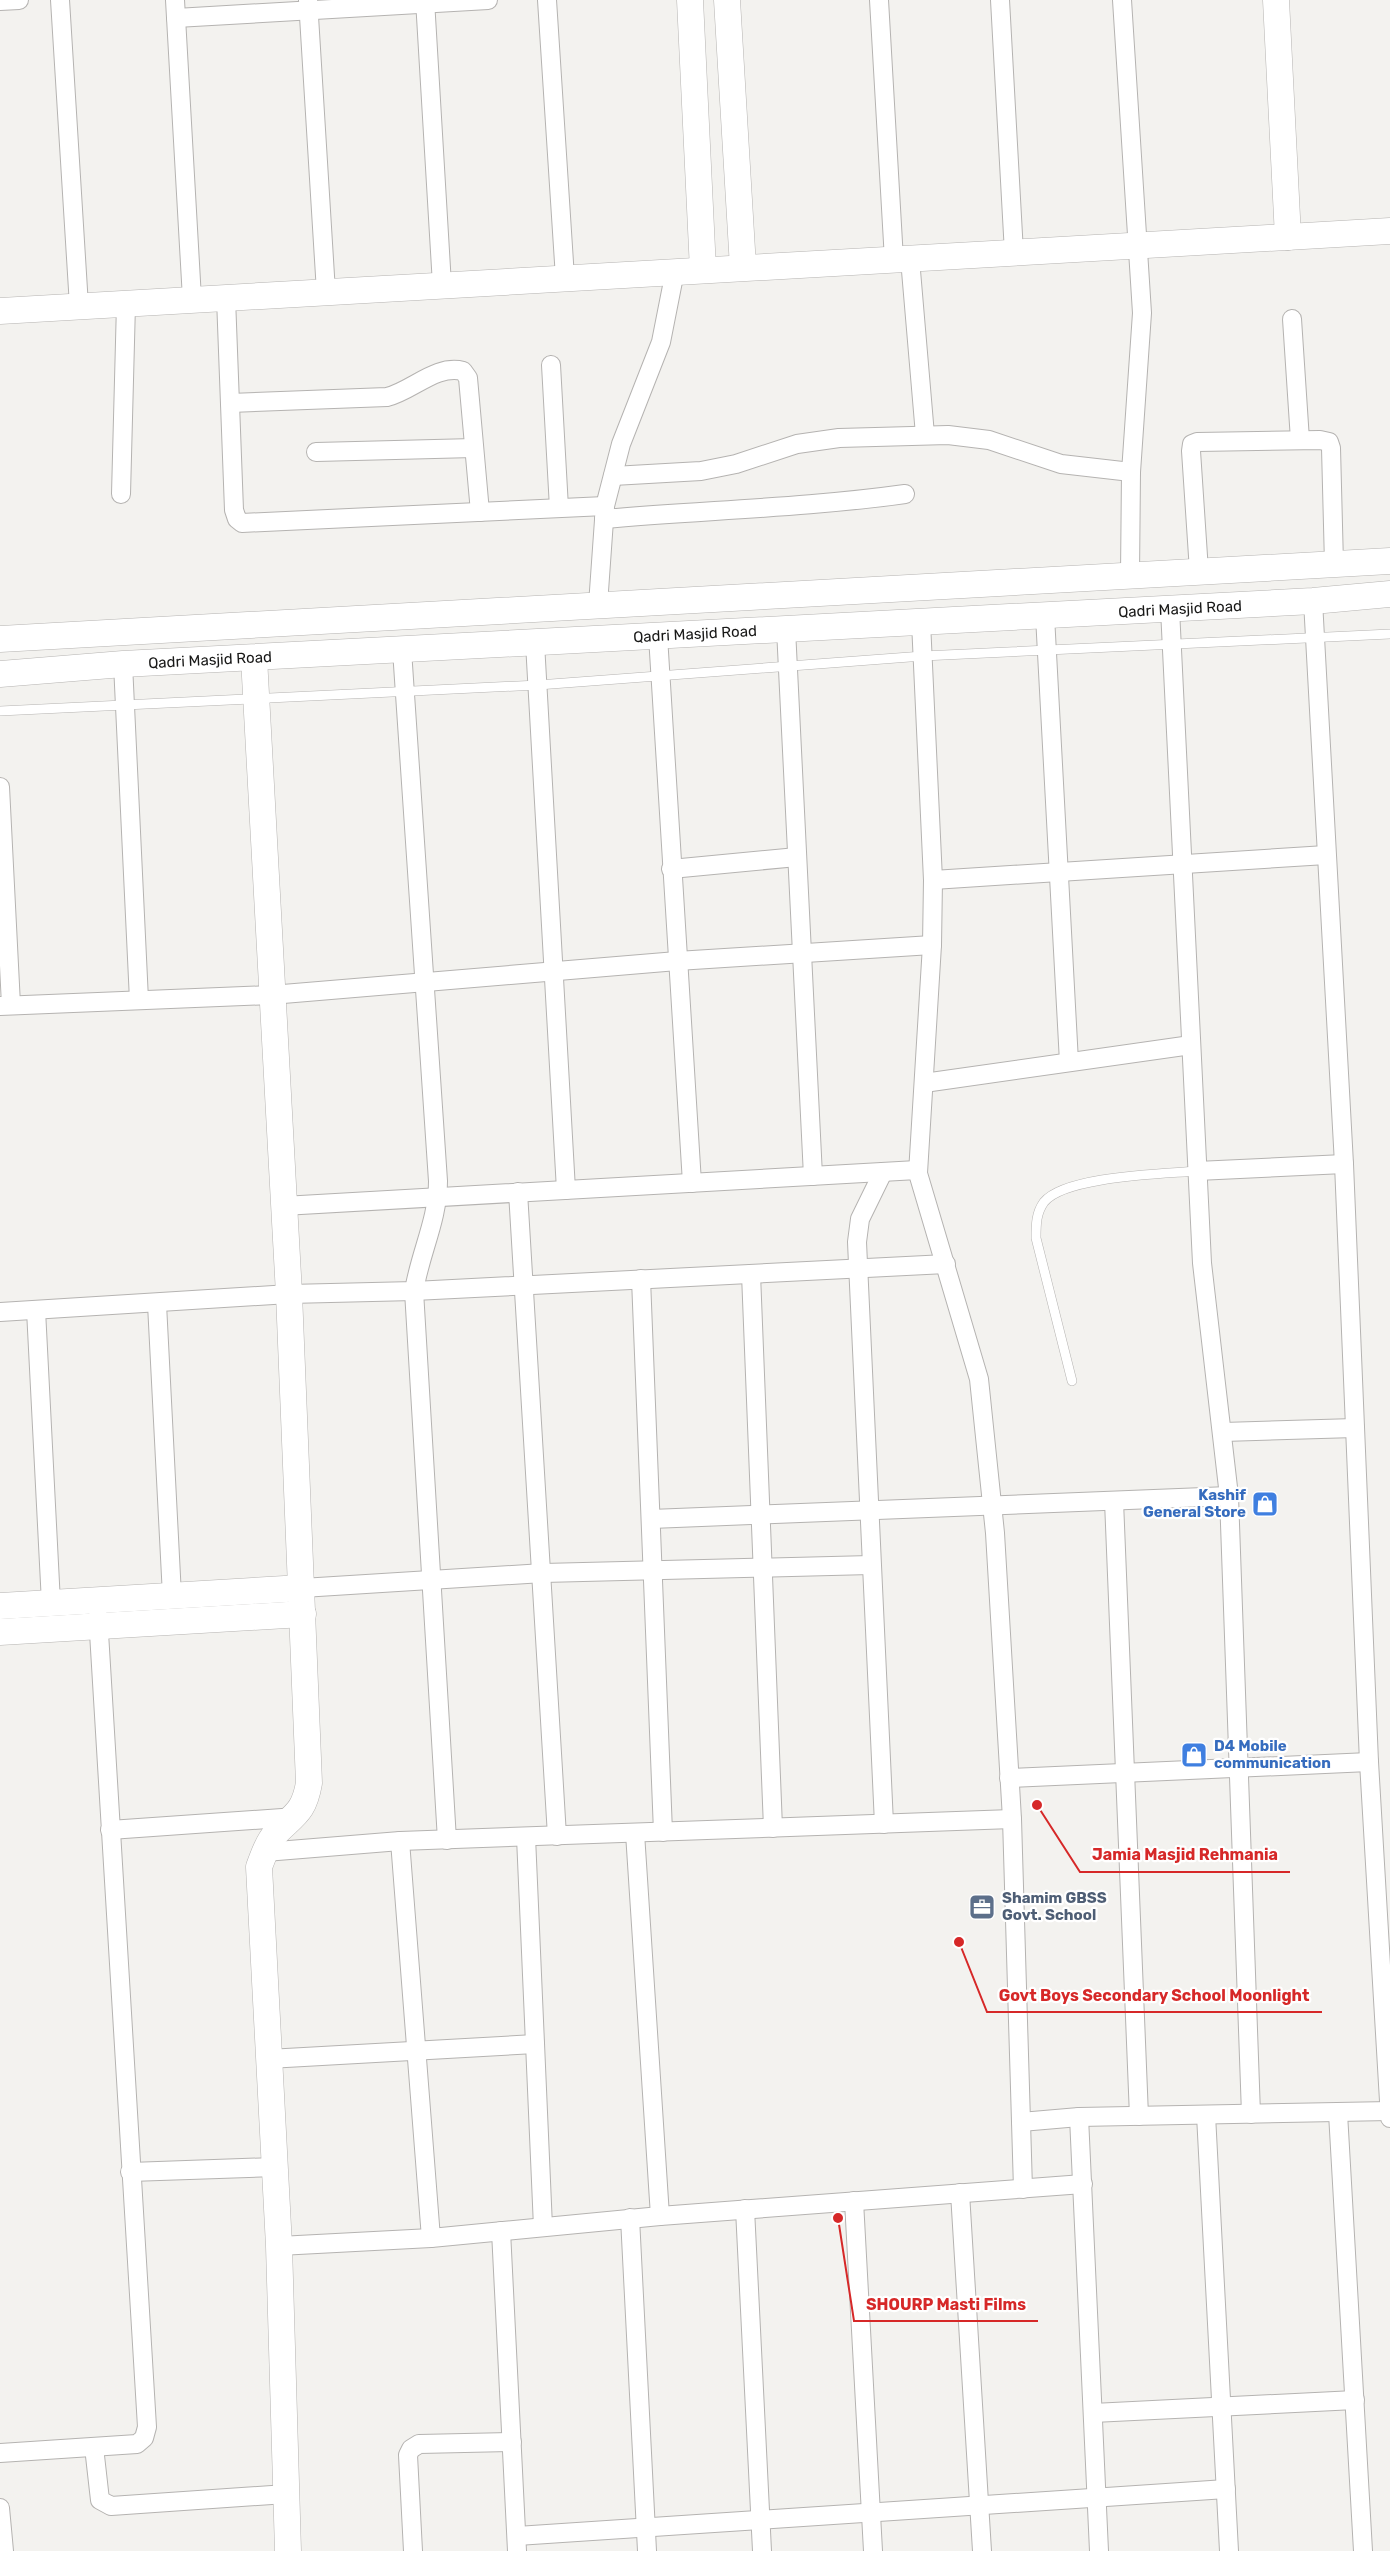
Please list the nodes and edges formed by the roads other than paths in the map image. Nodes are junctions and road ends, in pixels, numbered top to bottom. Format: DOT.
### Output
graph roads {
  1 [pos="19,0"];
  2 [pos="60,0"];
  3 [pos="488,0"];
  4 [pos="548,0"];
  5 [pos="690,0"];
  6 [pos="727,0"];
  7 [pos="879,0"];
  8 [pos="1000,0"];
  9 [pos="1122,0"];
  10 [pos="1276,0"];
  11 [pos="0,1"];
  12 [pos="425,2"];
  13 [pos="308,5"];
  14 [pos="175,9"];
  15 [pos="1390,231"];
  16 [pos="1288,237"];
  17 [pos="1138,245"];
  18 [pos="1014,253"];
  19 [pos="902,259"];
  20 [pos="743,267"];
  21 [pos="703,270"];
  22 [pos="675,272"];
  23 [pos="565,278"];
  24 [pos="442,285"];
  25 [pos="326,292"];
  26 [pos="226,298"];
  27 [pos="192,299"];
  28 [pos="126,303"];
  29 [pos="79,306"];
  30 [pos="0,311"];
  31 [pos="1292,319"];
  32 [pos="551,365"];
  33 [pos="230,403"];
  34 [pos="925,435"];
  35 [pos="1300,440"];
  36 [pos="474,448"];
  37 [pos="316,452"];
  38 [pos="1131,472"];
  39 [pos="613,476"];
  40 [pos="120,494"];
  41 [pos="905,494"];
  42 [pos="559,508"];
  43 [pos="480,512"];
  44 [pos="605,513"];
  45 [pos="1390,561"];
  46 [pos="1334,564"];
  47 [pos="1199,571"];
  48 [pos="1130,575"];
  49 [pos="1390,594"];
  50 [pos="1313,601"];
  51 [pos="598,605"];
  52 [pos="1170,609"];
  53 [pos="1046,616"];
  54 [pos="921,622"];
  55 [pos="786,629"];
  56 [pos="1390,634"];
  57 [pos="658,636"];
  58 [pos="1314,638"];
  59 [pos="0,639"];
  60 [pos="536,643"];
  61 [pos="1172,645"];
  62 [pos="402,650"];
  63 [pos="1047,651"];
  64 [pos="922,656"];
  65 [pos="254,658"];
  66 [pos="123,664"];
  67 [pos="788,667"];
  68 [pos="0,674"];
  69 [pos="660,675"];
  70 [pos="538,686"];
  71 [pos="405,692"];
  72 [pos="256,700"];
  73 [pos="124,704"];
  74 [pos="0,711"];
  75 [pos="0,787"];
  76 [pos="1326,855"];
  77 [pos="797,856"];
  78 [pos="1183,864"];
  79 [pos="671,869"];
  80 [pos="1060,872"];
  81 [pos="933,880"];
  82 [pos="932,945"];
  83 [pos="802,953"];
  84 [pos="676,961"];
  85 [pos="554,971"];
  86 [pos="425,982"];
  87 [pos="271,995"];
  88 [pos="139,1000"];
  89 [pos="5,1006"];
  90 [pos="1191,1044"];
  91 [pos="1069,1062"];
  92 [pos="924,1083"];
  93 [pos="1344,1164"];
  94 [pos="1197,1171"];
  95 [pos="883,1172"];
  96 [pos="918,1173"];
  97 [pos="813,1176"];
  98 [pos="692,1183"];
  99 [pos="566,1190"];
  100 [pos="518,1192"];
  101 [pos="438,1197"];
  102 [pos="284,1206"];
  103 [pos="946,1264"];
  104 [pos="858,1269"];
  105 [pos="752,1274"];
  106 [pos="641,1279"];
  107 [pos="524,1286"];
  108 [pos="414,1291"];
  109 [pos="289,1294"];
  110 [pos="157,1304"];
  111 [pos="36,1310"];
  112 [pos="0,1312"];
  113 [pos="1072,1381"];
  114 [pos="1355,1428"];
  115 [pos="1223,1432"];
  116 [pos="1229,1496"];
  117 [pos="1114,1501"];
  118 [pos="992,1506"];
  119 [pos="869,1510"];
  120 [pos="761,1515"];
  121 [pos="651,1519"];
  122 [pos="871,1565"];
  123 [pos="763,1567"];
  124 [pos="652,1570"];
  125 [pos="543,1573"];
  126 [pos="433,1581"];
  127 [pos="302,1588"];
  128 [pos="172,1596"];
  129 [pos="97,1600"];
  130 [pos="51,1603"];
  131 [pos="0,1606"];
  132 [pos="303,1614"];
  133 [pos="98,1627"];
  134 [pos="0,1632"];
  135 [pos="1369,1762"];
  136 [pos="1239,1767"];
  137 [pos="1125,1773"];
  138 [pos="1009,1778"];
  139 [pos="296,1816"];
  140 [pos="1012,1819"];
  141 [pos="884,1824"];
  142 [pos="773,1828"];
  143 [pos="110,1830"];
  144 [pos="663,1832"];
  145 [pos="635,1833"];
  146 [pos="557,1836"];
  147 [pos="526,1837"];
  148 [pos="447,1840"];
  149 [pos="400,1841"];
  150 [pos="265,1852"];
  151 [pos="536,2044"];
  152 [pos="417,2051"];
  153 [pos="268,2060"];
  154 [pos="1390,2111"];
  155 [pos="1338,2113"];
  156 [pos="1251,2114"];
  157 [pos="1206,2115"];
  158 [pos="1139,2116"];
  159 [pos="1079,2117"];
  160 [pos="1390,2118"];
  161 [pos="1021,2122"];
  162 [pos="274,2167"];
  163 [pos="130,2172"];
  164 [pos="1083,2184"];
  165 [pos="1023,2188"];
  166 [pos="960,2193"];
  167 [pos="854,2201"];
  168 [pos="746,2209"];
  169 [pos="660,2216"];
  170 [pos="630,2218"];
  171 [pos="543,2227"];
  172 [pos="501,2231"];
  173 [pos="431,2238"];
  174 [pos="279,2246"];
  175 [pos="1355,2400"];
  176 [pos="1222,2409"];
  177 [pos="1092,2413"];
  178 [pos="512,2442"];
  179 [pos="94,2447"];
  180 [pos="0,2453"];
  181 [pos="1226,2489"];
  182 [pos="286,2494"];
  183 [pos="1096,2498"];
  184 [pos="979,2505"];
  185 [pos="0,2508"];
  186 [pos="871,2512"];
  187 [pos="761,2520"];
  188 [pos="646,2527"];
  189 [pos="517,2543"];
  190 [pos="4,2551"];
  191 [pos="288,2551"];
  192 [pos="413,2551"];
  193 [pos="647,2551"];
  194 [pos="762,2551"];
  195 [pos="873,2551"];
  196 [pos="982,2551"];
  197 [pos="1099,2551"];
  198 [pos="1229,2551"];
  199 [pos="1362,2551"];
  1 -- 11 [label="street"];
  2 -- 29 [label="street"];
  3 -- 12 [label="street"];
  4 -- 23 [label="street"];
  5 -- 21 [label="street"];
  6 -- 20 [label="street"];
  7 -- 19 [label="street"];
  8 -- 18 [label="street"];
  9 -- 17 [label="street"];
  10 -- 16 [label="street"];
  12 -- 13 [label="street"];
  12 -- 24 [label="street"];
  13 -- 14 [label="street"];
  13 -- 25 [label="street"];
  14 -- 27 [label="street"];
  15 -- 16 [label="street"];
  16 -- 17 [label="street"];
  17 -- 18 [label="street"];
  17 -- 38 [label="street"];
  18 -- 19 [label="street"];
  19 -- 20 [label="street"];
  19 -- 34 [label="street"];
  20 -- 21 [label="street"];
  21 -- 22 [label="street"];
  22 -- 23 [label="street"];
  22 -- 39 [label="street"];
  23 -- 24 [label="street"];
  24 -- 25 [label="street"];
  25 -- 26 [label="street"];
  26 -- 27 [label="street"];
  26 -- 33 [label="street"];
  27 -- 28 [label="street"];
  28 -- 29 [label="street"];
  28 -- 40 [label="street"];
  29 -- 30 [label="street"];
  31 -- 35 [label="street"];
  32 -- 42 [label="street"];
  33 -- 36 [label="street"];
  33 -- 43 [label="street"];
  34 -- 38 [label="street"];
  34 -- 39 [label="street"];
  35 -- 46 [label="street"];
  35 -- 47 [label="street"];
  36 -- 37 [label="street"];
  36 -- 43 [label="street"];
  38 -- 48 [label="street"];
  39 -- 44 [label="street"];
  41 -- 44 [label="street"];
  42 -- 43 [label="street"];
  42 -- 44 [label="street"];
  44 -- 51 [label="street"];
  45 -- 46 [label="street"];
  46 -- 47 [label="street"];
  47 -- 48 [label="street"];
  48 -- 51 [label="street"];
  49 -- 50 [label="street, Qadri Masjid Road"];
  50 -- 52 [label="street, Qadri Masjid Road"];
  50 -- 58 [label="street"];
  51 -- 59 [label="street"];
  52 -- 53 [label="street, Qadri Masjid Road"];
  52 -- 61 [label="street"];
  53 -- 54 [label="street, Qadri Masjid Road"];
  53 -- 63 [label="street"];
  54 -- 55 [label="street, Qadri Masjid Road"];
  54 -- 64 [label="street"];
  55 -- 57 [label="street, Qadri Masjid Road"];
  55 -- 67 [label="street"];
  56 -- 58 [label="lane"];
  57 -- 60 [label="street, Qadri Masjid Road"];
  57 -- 69 [label="street"];
  58 -- 61 [label="lane"];
  58 -- 76 [label="street"];
  60 -- 62 [label="street, Qadri Masjid Road"];
  60 -- 70 [label="street"];
  61 -- 63 [label="lane"];
  61 -- 78 [label="street"];
  62 -- 65 [label="street, Qadri Masjid Road"];
  62 -- 71 [label="street"];
  63 -- 64 [label="lane"];
  63 -- 80 [label="street"];
  64 -- 67 [label="lane"];
  64 -- 81 [label="street"];
  65 -- 66 [label="street, Qadri Masjid Road"];
  65 -- 72 [label="street"];
  66 -- 68 [label="street, Qadri Masjid Road"];
  66 -- 73 [label="street"];
  67 -- 69 [label="lane"];
  67 -- 77 [label="street"];
  69 -- 70 [label="lane"];
  69 -- 79 [label="street"];
  70 -- 71 [label="lane"];
  70 -- 85 [label="street"];
  71 -- 72 [label="lane"];
  71 -- 86 [label="street"];
  72 -- 73 [label="lane"];
  72 -- 87 [label="street"];
  73 -- 74 [label="lane"];
  73 -- 88 [label="street"];
  75 -- 89 [label="street"];
  76 -- 78 [label="street"];
  76 -- 93 [label="street"];
  77 -- 79 [label="street"];
  77 -- 83 [label="street"];
  78 -- 80 [label="street"];
  78 -- 90 [label="street"];
  79 -- 84 [label="street"];
  80 -- 81 [label="street"];
  80 -- 91 [label="street"];
  81 -- 82 [label="street"];
  82 -- 83 [label="street"];
  82 -- 92 [label="street"];
  83 -- 84 [label="street"];
  83 -- 97 [label="street"];
  84 -- 85 [label="street"];
  84 -- 98 [label="street"];
  85 -- 86 [label="street"];
  85 -- 99 [label="street"];
  86 -- 87 [label="street"];
  86 -- 101 [label="street"];
  87 -- 88 [label="street"];
  87 -- 102 [label="street"];
  88 -- 89 [label="street"];
  90 -- 91 [label="street"];
  90 -- 94 [label="street"];
  91 -- 92 [label="street"];
  92 -- 96 [label="street"];
  93 -- 94 [label="street"];
  93 -- 114 [label="street"];
  94 -- 113 [label="lane"];
  94 -- 115 [label="street"];
  95 -- 96 [label="street"];
  95 -- 97 [label="street"];
  95 -- 104 [label="street"];
  96 -- 103 [label="street"];
  97 -- 98 [label="street"];
  98 -- 99 [label="street"];
  99 -- 100 [label="street"];
  100 -- 101 [label="street"];
  100 -- 107 [label="street"];
  101 -- 102 [label="street"];
  101 -- 108 [label="street"];
  102 -- 109 [label="street"];
  103 -- 104 [label="street"];
  103 -- 118 [label="street"];
  104 -- 105 [label="street"];
  104 -- 119 [label="street"];
  105 -- 106 [label="street"];
  105 -- 120 [label="street"];
  106 -- 107 [label="street"];
  106 -- 121 [label="street"];
  107 -- 108 [label="street"];
  107 -- 125 [label="street"];
  108 -- 109 [label="street"];
  108 -- 126 [label="street"];
  109 -- 110 [label="street"];
  109 -- 127 [label="street"];
  110 -- 111 [label="street"];
  110 -- 128 [label="street"];
  111 -- 112 [label="street"];
  111 -- 130 [label="street"];
  114 -- 115 [label="street"];
  114 -- 135 [label="street"];
  115 -- 116 [label="street"];
  116 -- 117 [label="street"];
  116 -- 136 [label="street"];
  117 -- 118 [label="street"];
  117 -- 137 [label="street"];
  118 -- 119 [label="street"];
  118 -- 138 [label="street"];
  119 -- 120 [label="street"];
  119 -- 122 [label="street"];
  120 -- 121 [label="street"];
  120 -- 123 [label="street"];
  121 -- 124 [label="street"];
  122 -- 123 [label="street"];
  122 -- 141 [label="street"];
  123 -- 124 [label="street"];
  123 -- 142 [label="street"];
  124 -- 125 [label="street"];
  124 -- 144 [label="street"];
  125 -- 126 [label="street"];
  125 -- 146 [label="street"];
  126 -- 127 [label="street"];
  126 -- 148 [label="street"];
  127 -- 128 [label="street"];
  127 -- 132 [label="street"];
  128 -- 129 [label="street"];
  129 -- 130 [label="street"];
  129 -- 133 [label="street"];
  130 -- 131 [label="street"];
  132 -- 133 [label="street"];
  132 -- 139 [label="street"];
  133 -- 134 [label="street"];
  133 -- 143 [label="street"];
  135 -- 136 [label="street"];
  135 -- 154 [label="street"];
  136 -- 137 [label="street"];
  136 -- 156 [label="street"];
  137 -- 138 [label="street"];
  137 -- 158 [label="street"];
  138 -- 140 [label="street"];
  139 -- 143 [label="street"];
  139 -- 150 [label="street"];
  140 -- 141 [label="street"];
  140 -- 161 [label="street"];
  141 -- 142 [label="street"];
  142 -- 144 [label="street"];
  143 -- 163 [label="street"];
  144 -- 145 [label="street"];
  145 -- 146 [label="street"];
  145 -- 169 [label="street"];
  146 -- 147 [label="street"];
  147 -- 148 [label="street"];
  147 -- 151 [label="street"];
  148 -- 149 [label="street"];
  149 -- 150 [label="street"];
  149 -- 152 [label="street"];
  150 -- 153 [label="street"];
  151 -- 152 [label="street"];
  151 -- 171 [label="street"];
  152 -- 153 [label="street"];
  152 -- 173 [label="street"];
  153 -- 162 [label="street"];
  154 -- 155 [label="street"];
  154 -- 160 [label="street"];
  155 -- 156 [label="street"];
  155 -- 175 [label="street"];
  156 -- 157 [label="street"];
  157 -- 158 [label="street"];
  157 -- 176 [label="street"];
  158 -- 159 [label="street"];
  159 -- 161 [label="street"];
  159 -- 164 [label="street"];
  161 -- 165 [label="street"];
  162 -- 163 [label="street"];
  162 -- 174 [label="street"];
  163 -- 179 [label="street"];
  164 -- 165 [label="street"];
  164 -- 177 [label="street"];
  165 -- 166 [label="street"];
  166 -- 167 [label="street"];
  166 -- 184 [label="street"];
  167 -- 168 [label="street"];
  167 -- 186 [label="street"];
  168 -- 169 [label="street"];
  168 -- 187 [label="street"];
  169 -- 170 [label="street"];
  170 -- 171 [label="street"];
  170 -- 188 [label="street"];
  171 -- 172 [label="street"];
  172 -- 173 [label="street"];
  172 -- 178 [label="street"];
  173 -- 174 [label="street"];
  174 -- 182 [label="street"];
  175 -- 176 [label="street"];
  175 -- 199 [label="street"];
  176 -- 177 [label="street"];
  176 -- 181 [label="street"];
  177 -- 183 [label="street"];
  178 -- 189 [label="street"];
  178 -- 192 [label="street"];
  179 -- 180 [label="street"];
  179 -- 182 [label="street"];
  181 -- 183 [label="street"];
  181 -- 198 [label="street"];
  182 -- 191 [label="street"];
  183 -- 184 [label="street"];
  183 -- 197 [label="street"];
  184 -- 186 [label="street"];
  184 -- 196 [label="street"];
  185 -- 190 [label="street"];
  186 -- 187 [label="street"];
  186 -- 195 [label="street"];
  187 -- 188 [label="street"];
  187 -- 194 [label="street"];
  188 -- 189 [label="street"];
  188 -- 193 [label="street"];
}
